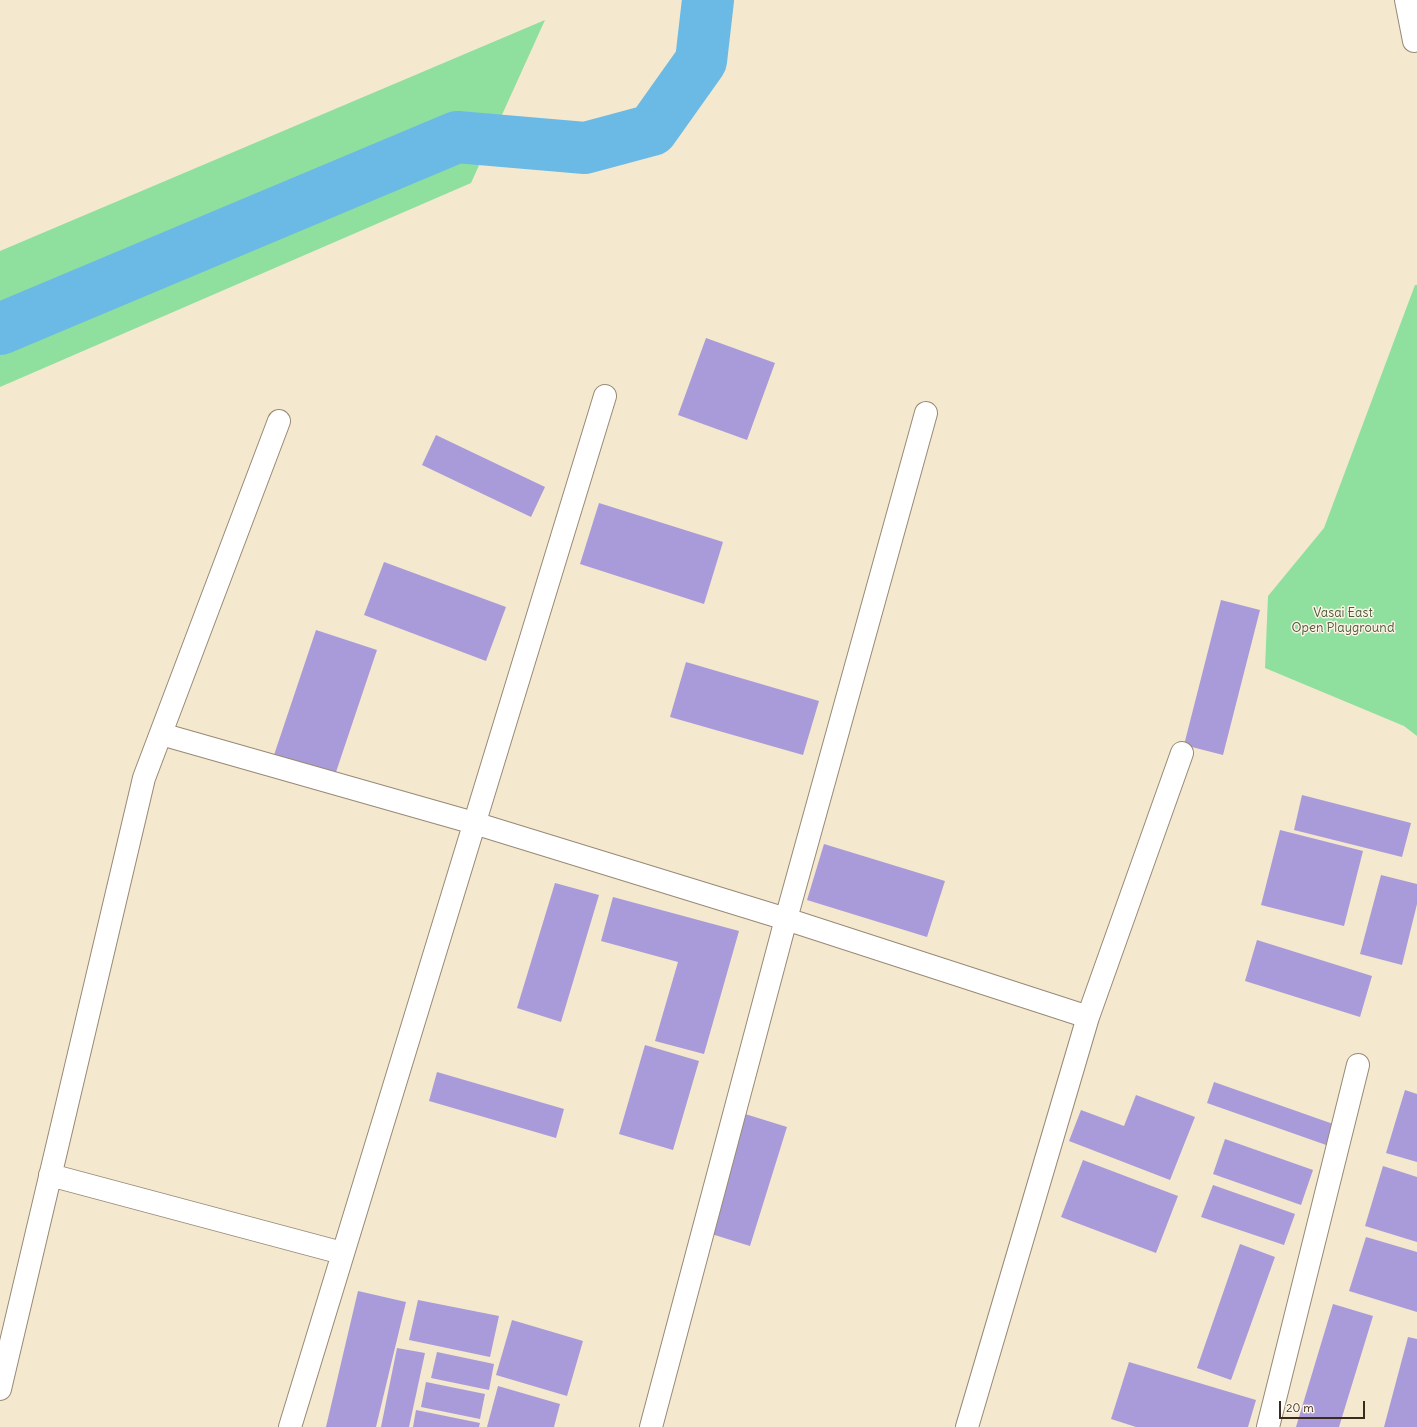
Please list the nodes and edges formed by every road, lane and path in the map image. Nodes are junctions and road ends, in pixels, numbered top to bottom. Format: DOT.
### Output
graph roads {
  1 [pos="1406,0"];
  2 [pos="1416,45"];
  3 [pos="605,396"];
  4 [pos="926,413"];
  5 [pos="279,421"];
  6 [pos="161,734"];
  7 [pos="1182,753"];
  8 [pos="474,824"];
  9 [pos="786,919"];
  10 [pos="1088,1017"];
  11 [pos="1358,1065"];
  12 [pos="50,1176"];
  13 [pos="342,1254"];
  14 [pos="0,1389"];
  15 [pos="290,1427"];
  16 [pos="651,1427"];
  17 [pos="968,1427"];
  18 [pos="1268,1427"];
  1 -- 2 [label="street"];
  3 -- 8 [label="street"];
  4 -- 9 [label="street"];
  5 -- 6 [label="street"];
  6 -- 8 [label="street"];
  6 -- 12 [label="street"];
  7 -- 10 [label="street"];
  8 -- 9 [label="street"];
  8 -- 13 [label="street"];
  9 -- 10 [label="street"];
  9 -- 16 [label="street"];
  10 -- 17 [label="street"];
  11 -- 18 [label="street"];
  12 -- 13 [label="street"];
  12 -- 14 [label="street"];
  13 -- 15 [label="street"];
}
